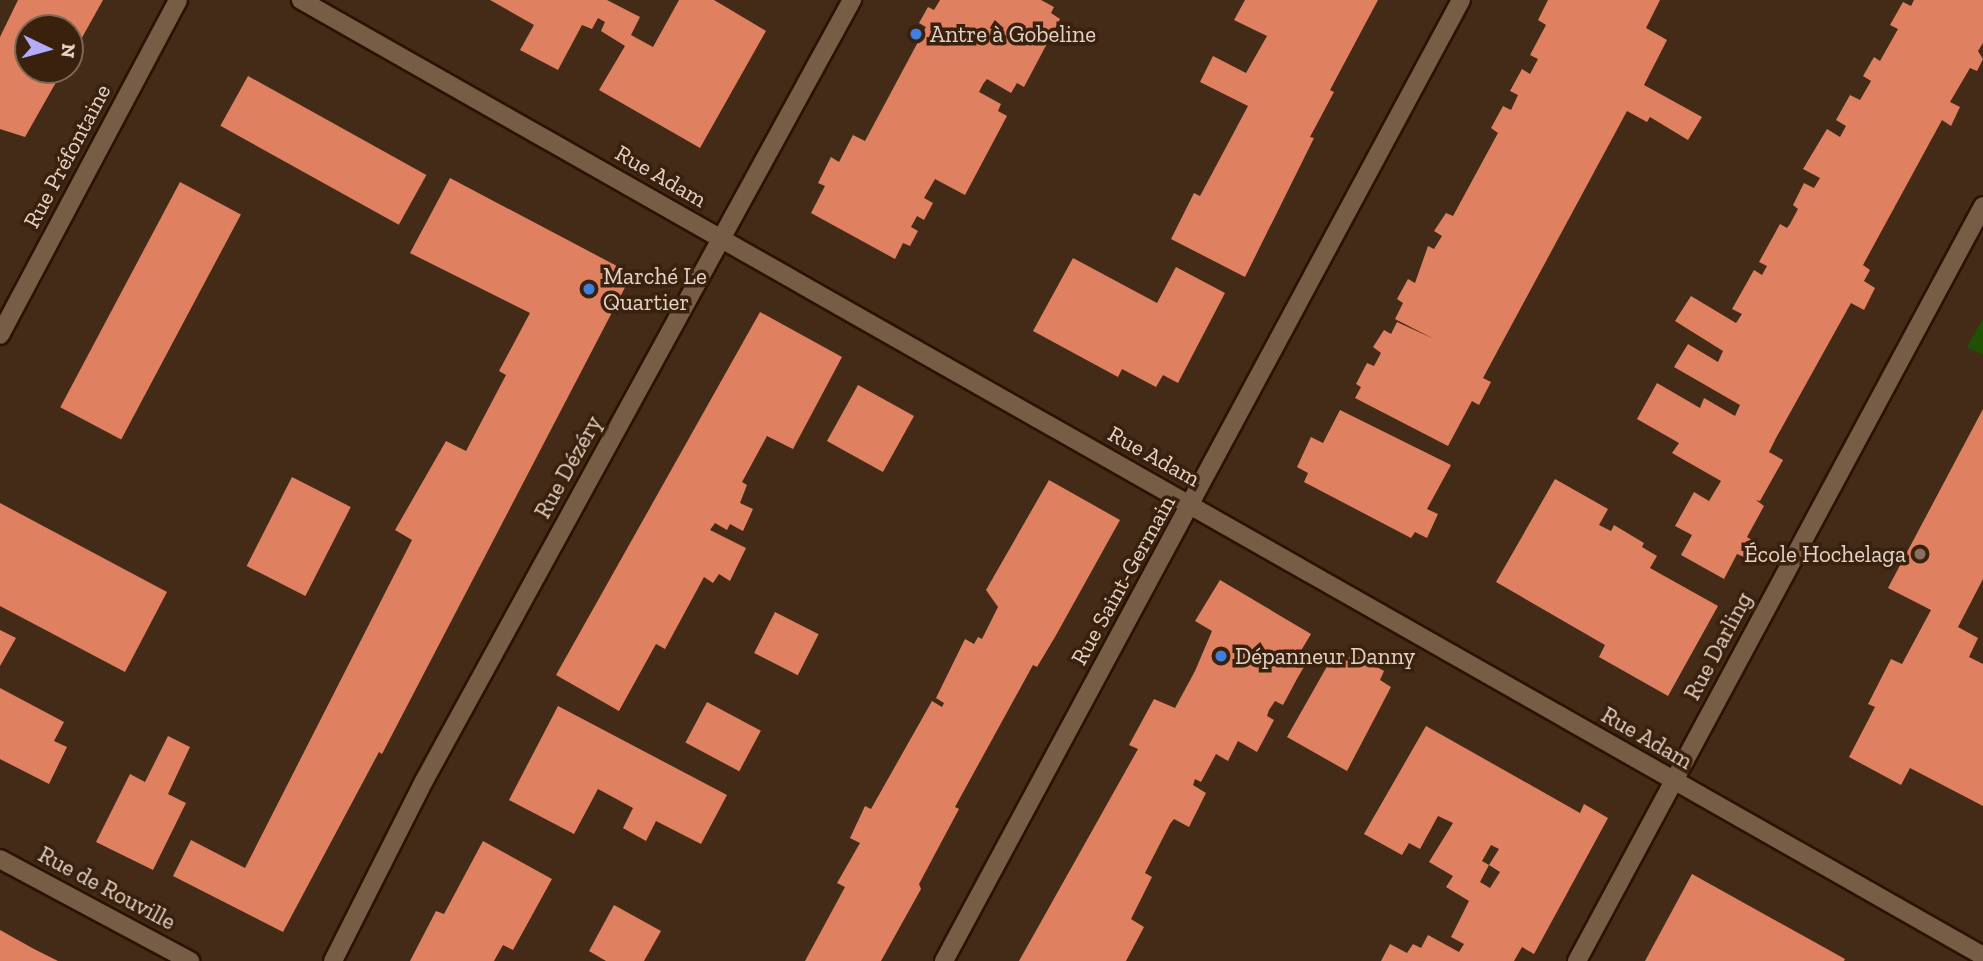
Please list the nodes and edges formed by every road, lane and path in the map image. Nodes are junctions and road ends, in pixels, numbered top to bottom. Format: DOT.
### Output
graph roads {
  1 [pos="178,0"];
  2 [pos="301,0"];
  3 [pos="852,0"];
  4 [pos="1461,0"];
  5 [pos="1983,206"];
  6 [pos="722,239"];
  7 [pos="0,335"];
  8 [pos="1192,505"];
  9 [pos="1672,780"];
  10 [pos="0,859"];
  11 [pos="1983,956"];
  12 [pos="190,961"];
  13 [pos="333,961"];
  14 [pos="944,961"];
  15 [pos="1577,961"];
  1 -- 7 [label="street, Rue Préfontaine"];
  2 -- 6 [label="street, Rue Adam"];
  3 -- 6 [label="street, Rue Dézéry"];
  4 -- 8 [label="street, Rue Saint-Germain"];
  5 -- 9 [label="street, Rue Darling"];
  6 -- 8 [label="street, Rue Adam"];
  6 -- 13 [label="street, Rue Dézéry"];
  8 -- 9 [label="street, Rue Adam"];
  8 -- 14 [label="street, Rue Saint-Germain"];
  9 -- 11 [label="street, Rue Adam"];
  9 -- 15 [label="street, Rue Darling"];
  10 -- 12 [label="street, Rue de Rouville"];
}
